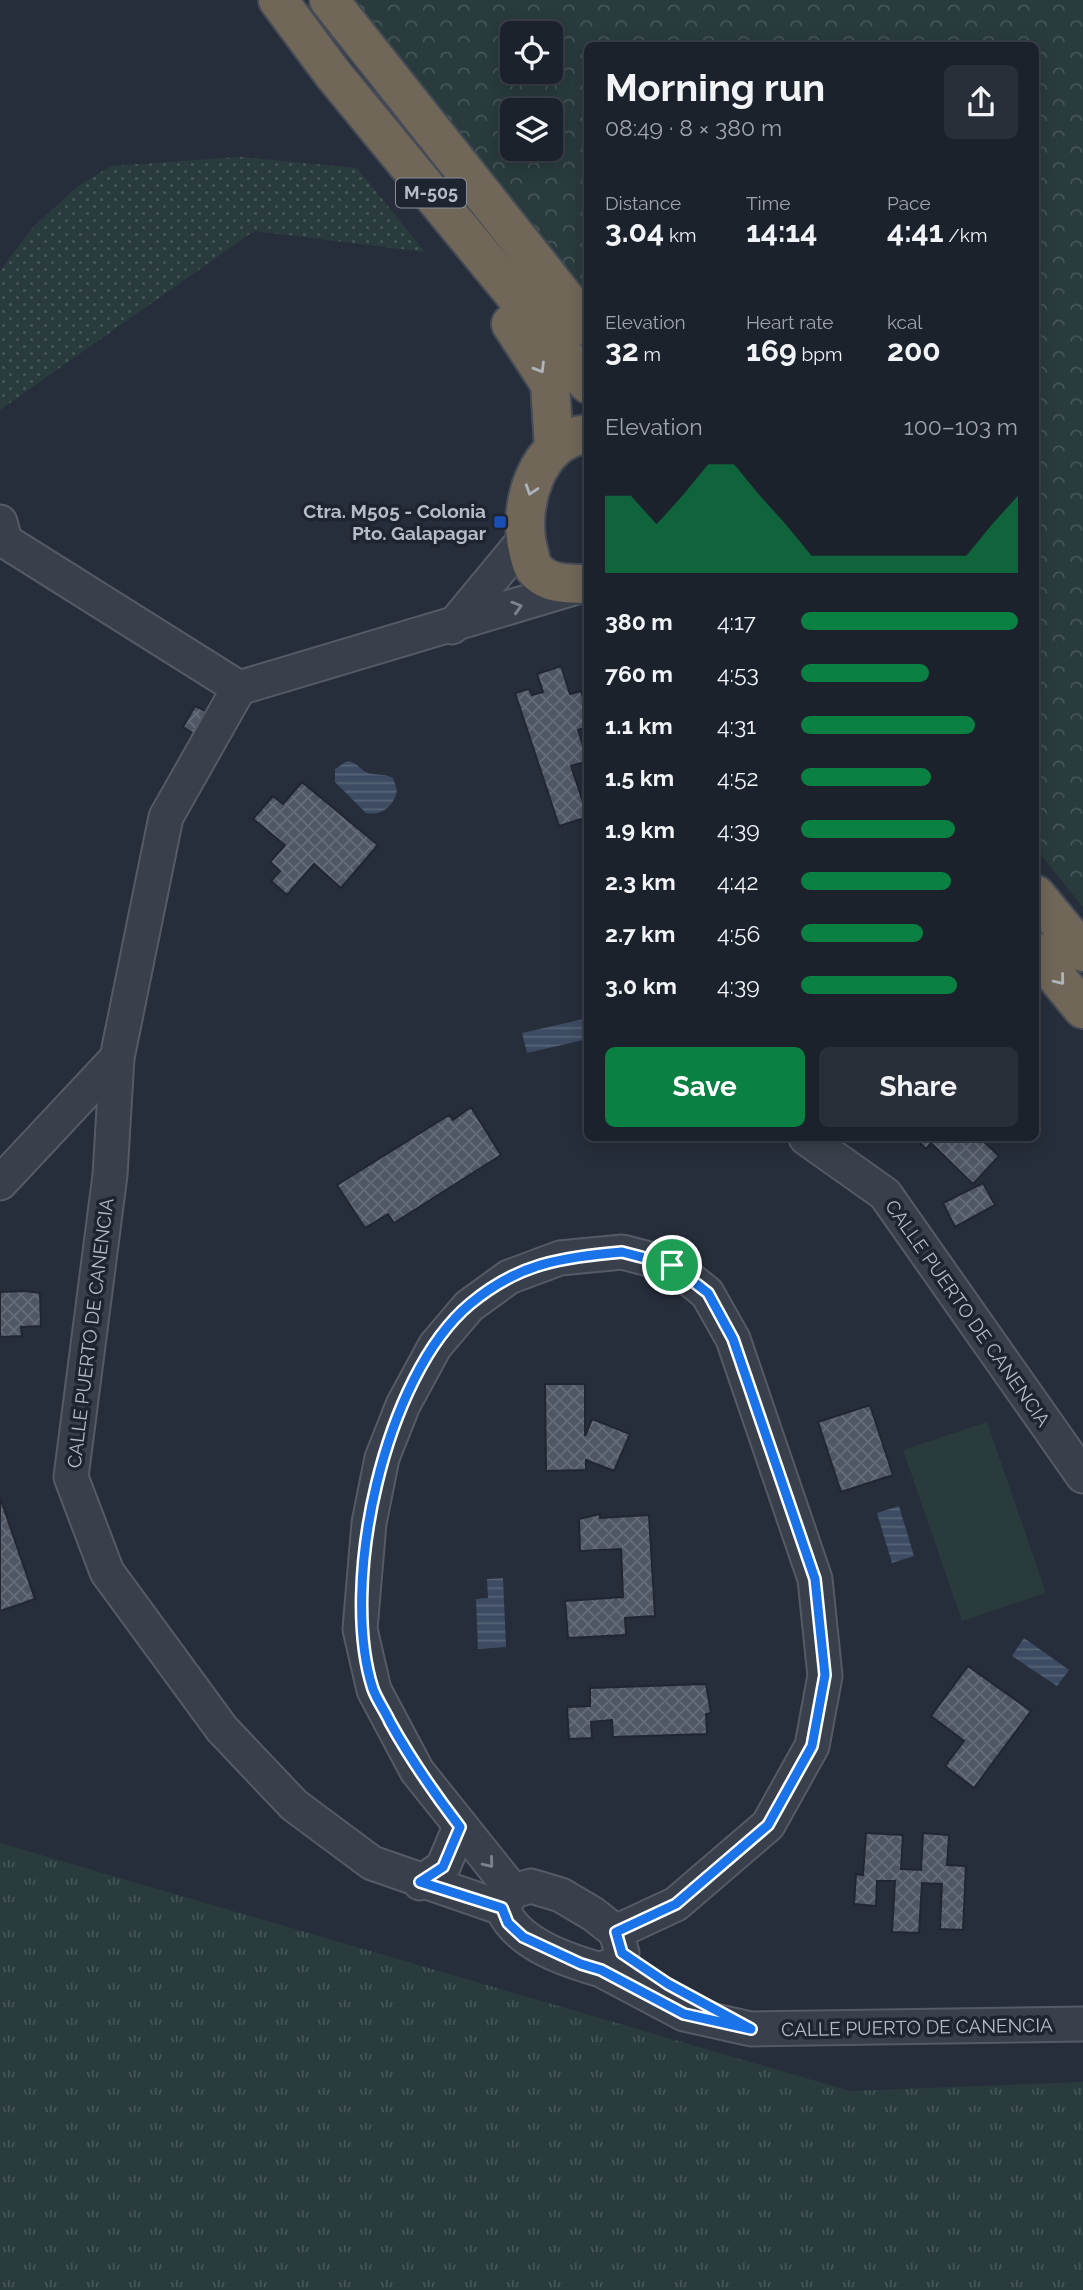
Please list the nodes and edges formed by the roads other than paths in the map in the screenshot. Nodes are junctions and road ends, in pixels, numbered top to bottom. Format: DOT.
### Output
graph roads {
  1 [pos="278,0"];
  2 [pos="340,14"];
  3 [pos="333,74"];
  4 [pos="584,322"];
  5 [pos="584,352"];
  6 [pos="584,379"];
  7 [pos="571,440"];
  8 [pos="0,522"];
  9 [pos="525,539"];
  10 [pos="584,584"];
  11 [pos="584,585"];
  12 [pos="452,627"];
  13 [pos="239,688"];
  14 [pos="1040,903"];
  15 [pos="1083,952"];
  16 [pos="1039,956"];
  17 [pos="1083,1009"];
  18 [pos="117,1058"];
  19 [pos="810,1141"];
  20 [pos="0,1183"];
  21 [pos="1083,1476"];
  22 [pos="460,1827"];
  23 [pos="420,1882"];
  24 [pos="507,1899"];
  25 [pos="613,1952"];
  26 [pos="1083,2024"];
  1 -- 3 [label="highway, M-505"];
  2 -- 4 [label="highway, M-505"];
  2 -- 5 [label="highway"];
  3 -- 6 [label="highway, M-505"];
  3 -- 7 [label="highway, one-way"];
  7 -- 9 [label="highway, one-way"];
  8 -- 13 [label="street"];
  9 -- 10 [label="highway"];
  9 -- 12 [label="street"];
  12 -- 11 [label="street, one-way"];
  12 -- 13 [label="street"];
  13 -- 18 [label="street, CALLE PUERTO DE CANENCIA"];
  14 -- 15 [label="highway"];
  16 -- 17 [label="highway, one-way"];
  18 -- 20 [label="street"];
  18 -- 23 [label="street, CALLE PUERTO DE CANENCIA"];
  19 -- 21 [label="street, CALLE PUERTO DE CANENCIA"];
  22 -- 23 [label="street"];
  22 -- 24 [label="street, one-way"];
  22 -- 25 [label="street"];
  23 -- 24 [label="street, CALLE PUERTO DE CANENCIA"];
  24 -- 25 [label="street, CALLE PUERTO DE CANENCIA"];
  24 -- 25 [label="street"];
  25 -- 26 [label="street, CALLE PUERTO DE CANENCIA"];
}
